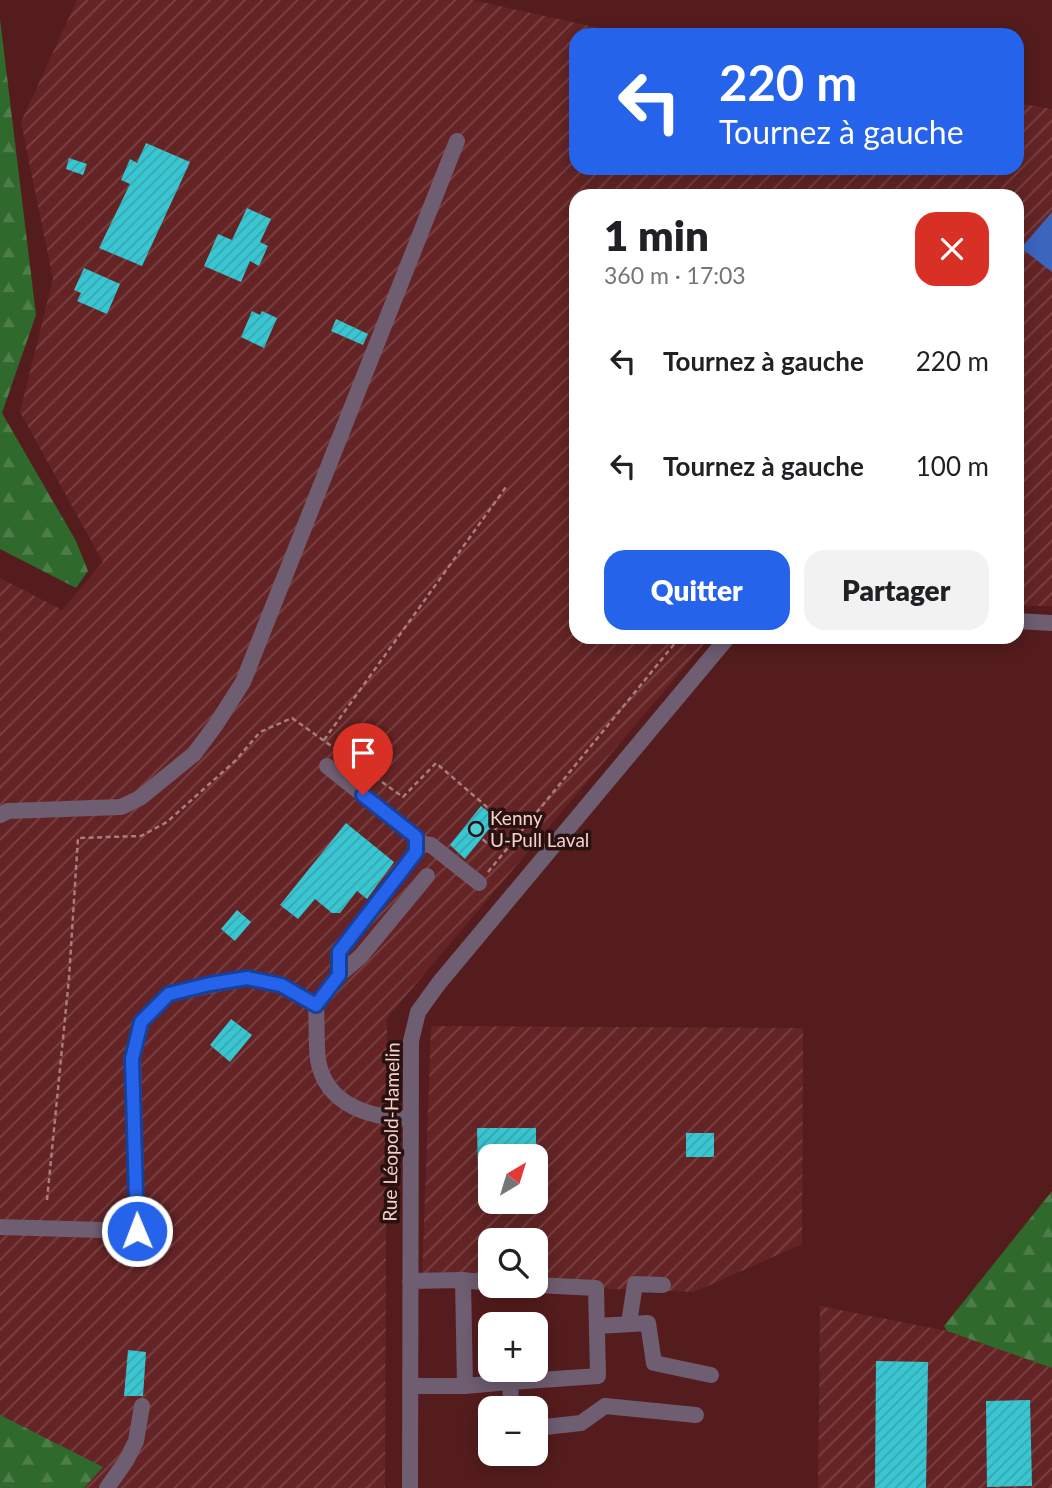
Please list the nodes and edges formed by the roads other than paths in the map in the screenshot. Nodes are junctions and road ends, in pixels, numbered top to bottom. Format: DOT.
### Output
graph roads {
  1 [pos="457,141"];
  2 [pos="1024,621"];
  3 [pos="1052,623"];
  4 [pos="722,644"];
  5 [pos="327,766"];
  6 [pos="0,815"];
  7 [pos="418,843"];
  8 [pos="426,876"];
  9 [pos="479,883"];
  10 [pos="339,975"];
  11 [pos="316,1005"];
  12 [pos="411,1119"];
  13 [pos="0,1227"];
  14 [pos="463,1280"];
  15 [pos="410,1281"];
  16 [pos="478,1282"];
  17 [pos="663,1285"];
  18 [pos="548,1286"];
  19 [pos="629,1323"];
  20 [pos="598,1326"];
  21 [pos="711,1375"];
  22 [pos="597,1376"];
  23 [pos="548,1379"];
  24 [pos="511,1382"];
  25 [pos="410,1386"];
  26 [pos="465,1386"];
  27 [pos="510,1396"];
  28 [pos="142,1406"];
  29 [pos="604,1406"];
  30 [pos="696,1415"];
  31 [pos="548,1427"];
  32 [pos="107,1488"];
  33 [pos="410,1488"];
  1 -- 6 [label="street"];
  2 -- 3 [label="street"];
  4 -- 12 [label="street, Rue Léopold-Hamelin"];
  5 -- 7 [label="street"];
  7 -- 9 [label="street"];
  7 -- 10 [label="street"];
  8 -- 10 [label="street"];
  10 -- 11 [label="street"];
  11 -- 12 [label="street"];
  11 -- 13 [label="street"];
  12 -- 15 [label="street, Rue Léopold-Hamelin"];
  14 -- 15 [label="street"];
  14 -- 16 [label="street"];
  14 -- 26 [label="street"];
  15 -- 25 [label="street, Rue Léopold-Hamelin"];
  17 -- 19 [label="street"];
  18 -- 20 [label="street"];
  19 -- 20 [label="street"];
  19 -- 21 [label="street"];
  20 -- 22 [label="street"];
  22 -- 23 [label="street"];
  22 -- 29 [label="street"];
  24 -- 26 [label="street"];
  24 -- 27 [label="street"];
  25 -- 26 [label="street"];
  25 -- 33 [label="street, Rue Léopold-Hamelin"];
  28 -- 32 [label="street"];
  29 -- 30 [label="street"];
  29 -- 31 [label="street"];
}
